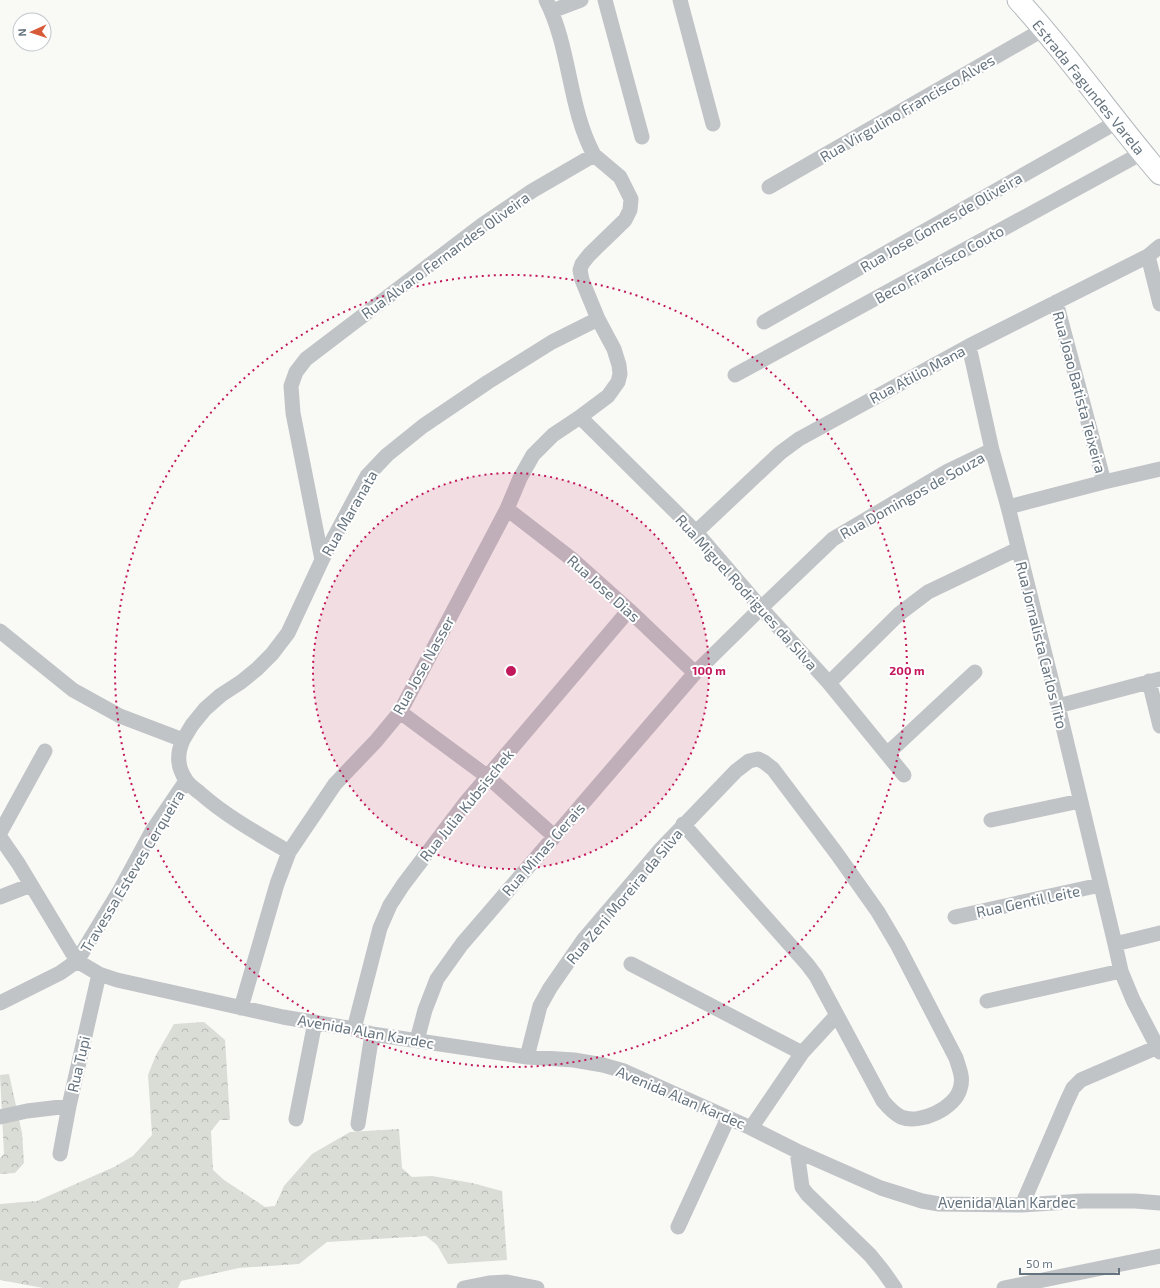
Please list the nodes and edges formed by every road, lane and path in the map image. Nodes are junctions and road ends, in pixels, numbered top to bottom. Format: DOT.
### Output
graph roads {
  1 [pos="581,0"];
  2 [pos="605,0"];
  3 [pos="680,0"];
  4 [pos="1018,0"];
  5 [pos="549,5"];
  6 [pos="1044,29"];
  7 [pos="1117,122"];
  8 [pos="713,124"];
  9 [pos="642,137"];
  10 [pos="1142,153"];
  11 [pos="594,155"];
  12 [pos="1160,174"];
  13 [pos="769,187"];
  14 [pos="1160,246"];
  15 [pos="1148,256"];
  16 [pos="1056,302"];
  17 [pos="1160,304"];
  18 [pos="598,319"];
  19 [pos="764,322"];
  20 [pos="969,346"];
  21 [pos="736,375"];
  22 [pos="580,417"];
  23 [pos="992,450"];
  24 [pos="1160,469"];
  25 [pos="1104,482"];
  26 [pos="1008,507"];
  27 [pos="507,509"];
  28 [pos="696,532"];
  29 [pos="1018,549"];
  30 [pos="322,560"];
  31 [pos="761,608"];
  32 [pos="629,610"];
  33 [pos="0,631"];
  34 [pos="975,672"];
  35 [pos="695,674"];
  36 [pos="1154,680"];
  37 [pos="829,683"];
  38 [pos="1058,706"];
  39 [pos="400,712"];
  40 [pos="1160,726"];
  41 [pos="183,740"];
  42 [pos="45,751"];
  43 [pos="887,754"];
  44 [pos="904,776"];
  45 [pos="488,777"];
  46 [pos="186,781"];
  47 [pos="1080,801"];
  48 [pos="991,820"];
  49 [pos="684,824"];
  50 [pos="0,833"];
  51 [pos="554,836"];
  52 [pos="0,837"];
  53 [pos="289,852"];
  54 [pos="31,885"];
  55 [pos="1100,885"];
  56 [pos="0,897"];
  57 [pos="955,917"];
  58 [pos="1160,933"];
  59 [pos="1115,944"];
  60 [pos="77,961"];
  61 [pos="631,964"];
  62 [pos="1121,971"];
  63 [pos="99,974"];
  64 [pos="987,1001"];
  65 [pos="0,1003"];
  66 [pos="241,1008"];
  67 [pos="836,1016"];
  68 [pos="315,1022"];
  69 [pos="354,1029"];
  70 [pos="372,1034"];
  71 [pos="417,1040"];
  72 [pos="1159,1048"];
  73 [pos="802,1053"];
  74 [pos="527,1057"];
  75 [pos="69,1106"];
  76 [pos="0,1117"];
  77 [pos="728,1118"];
  78 [pos="296,1119"];
  79 [pos="358,1124"];
  80 [pos="751,1128"];
  81 [pos="797,1151"];
  82 [pos="60,1154"];
  83 [pos="1160,1203"];
  84 [pos="1022,1205"];
  85 [pos="678,1227"];
  86 [pos="1160,1256"];
  87 [pos="464,1288"];
  88 [pos="537,1288"];
  89 [pos="895,1288"];
  90 [pos="1006,1288"];
  1 -- 5 [label="street"];
  2 -- 9 [label="street"];
  3 -- 8 [label="street"];
  4 -- 6 [label="street, Estrada Fagundes Varela"];
  5 -- 11 [label="street"];
  6 -- 7 [label="street, Estrada Fagundes Varela"];
  6 -- 13 [label="street, Rua Virgulino Francisco Alves"];
  7 -- 10 [label="street, Estrada Fagundes Varela"];
  7 -- 19 [label="street, Rua Jose Gomes de Oliveira"];
  10 -- 12 [label="street, Estrada Fagundes Varela"];
  10 -- 21 [label="street, Beco Francisco Couto"];
  11 -- 18 [label="street"];
  11 -- 30 [label="street, Rua Alvaro Fernandes Oliveira"];
  14 -- 15 [label="street, Rua Atilio Mana"];
  15 -- 16 [label="street, Rua Atilio Mana"];
  15 -- 17 [label="street"];
  16 -- 20 [label="street, Rua Atilio Mana"];
  16 -- 25 [label="street, Rua Joao Batista Teixeira"];
  18 -- 22 [label="street"];
  18 -- 30 [label="street, Rua Maranata"];
  20 -- 23 [label="street, Rua Jornalista Carlos Tito"];
  20 -- 28 [label="street, Rua Atilio Mana"];
  22 -- 27 [label="street, Rua Jose Nasser"];
  22 -- 28 [label="street, Rua Miguel Rodrigues da Silva"];
  23 -- 26 [label="street, Rua Jornalista Carlos Tito"];
  23 -- 31 [label="street, Rua Domingos de Souza"];
  24 -- 25 [label="street"];
  25 -- 26 [label="street"];
  26 -- 29 [label="street, Rua Jornalista Carlos Tito"];
  27 -- 32 [label="street, Rua Jose Dias"];
  27 -- 39 [label="street, Rua Jose Nasser"];
  28 -- 31 [label="street, Rua Miguel Rodrigues da Silva"];
  29 -- 37 [label="street"];
  29 -- 38 [label="street, Rua Jornalista Carlos Tito"];
  30 -- 41 [label="street, Rua Maranata"];
  31 -- 35 [label="street, Rua Domingos de Souza"];
  31 -- 37 [label="street, Rua Miguel Rodrigues da Silva"];
  32 -- 35 [label="street, Rua Jose Dias"];
  32 -- 45 [label="street, Rua Julia Kubsischek"];
  33 -- 41 [label="street"];
  34 -- 43 [label="street"];
  35 -- 51 [label="street, Rua Minas Gerais"];
  36 -- 38 [label="street"];
  36 -- 40 [label="street"];
  37 -- 43 [label="street, Rua Miguel Rodrigues da Silva"];
  38 -- 47 [label="street, Rua Jornalista Carlos Tito"];
  39 -- 45 [label="street"];
  39 -- 53 [label="street, Rua Jose Nasser"];
  41 -- 46 [label="street"];
  42 -- 50 [label="street"];
  43 -- 44 [label="street, Rua Miguel Rodrigues da Silva"];
  45 -- 51 [label="street"];
  45 -- 69 [label="street, Rua Julia Kubsischek"];
  46 -- 53 [label="street"];
  46 -- 60 [label="street, Travessa Esteves Cerqueira"];
  47 -- 48 [label="street"];
  47 -- 55 [label="street, Rua Jornalista Carlos Tito"];
  49 -- 67 [label="street"];
  49 -- 67 [label="street, Rua Zeni Moreira da Silva"];
  49 -- 74 [label="street, Rua Zeni Moreira da Silva"];
  51 -- 71 [label="street, Rua Minas Gerais"];
  52 -- 54 [label="street, Travessa Esteves Cerqueira"];
  53 -- 66 [label="street, Rua Jose Nasser"];
  54 -- 56 [label="street"];
  54 -- 60 [label="street, Travessa Esteves Cerqueira"];
  55 -- 57 [label="street, Rua Gentil Leite"];
  55 -- 59 [label="street, Rua Jornalista Carlos Tito"];
  58 -- 59 [label="street"];
  59 -- 62 [label="street, Rua Jornalista Carlos Tito"];
  60 -- 63 [label="street, Travessa Esteves Cerqueira"];
  60 -- 65 [label="street"];
  61 -- 73 [label="street"];
  62 -- 64 [label="street"];
  62 -- 72 [label="street, Rua Jornalista Carlos Tito"];
  63 -- 66 [label="street, Avenida Alan Kardec"];
  63 -- 75 [label="street, Rua Tupi"];
  66 -- 68 [label="street, Avenida Alan Kardec"];
  67 -- 73 [label="street"];
  68 -- 69 [label="street, Avenida Alan Kardec"];
  68 -- 78 [label="street"];
  69 -- 70 [label="street, Avenida Alan Kardec"];
  70 -- 71 [label="street, Avenida Alan Kardec"];
  70 -- 79 [label="street"];
  71 -- 74 [label="street, Avenida Alan Kardec"];
  72 -- 84 [label="street"];
  73 -- 80 [label="street"];
  74 -- 77 [label="street, Avenida Alan Kardec"];
  75 -- 76 [label="street"];
  75 -- 82 [label="street, Rua Tupi"];
  77 -- 80 [label="street, Avenida Alan Kardec"];
  77 -- 85 [label="street"];
  80 -- 81 [label="street, Avenida Alan Kardec"];
  81 -- 84 [label="street, Avenida Alan Kardec"];
  81 -- 89 [label="street"];
  83 -- 84 [label="street, Avenida Alan Kardec"];
  86 -- 90 [label="street"];
  87 -- 88 [label="street"];
}
